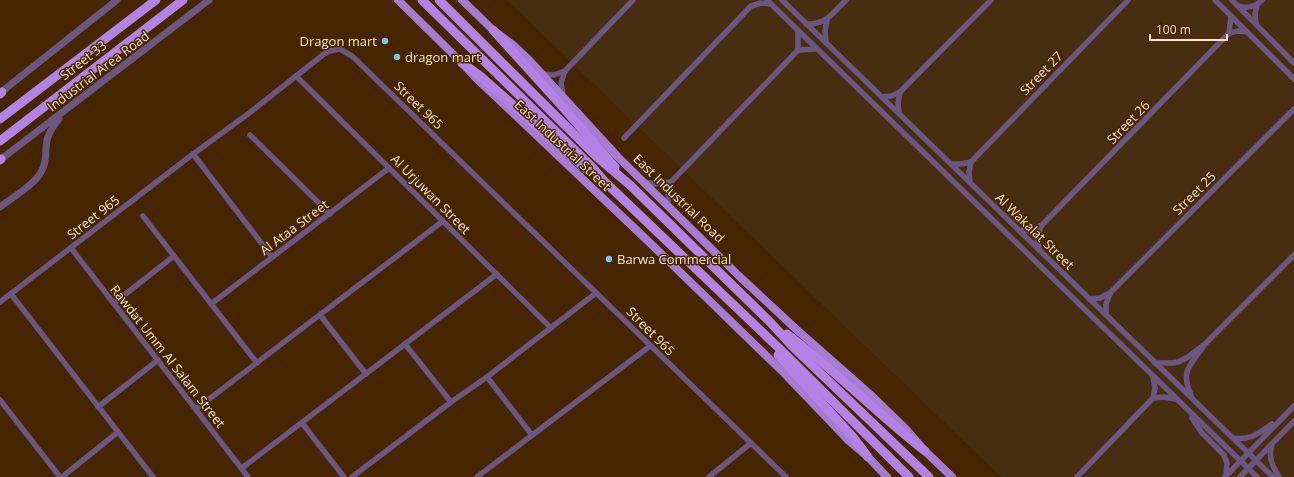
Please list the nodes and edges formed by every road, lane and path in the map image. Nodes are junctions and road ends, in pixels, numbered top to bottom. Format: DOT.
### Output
graph roads {
  1 [pos="117,0"];
  2 [pos="156,0"];
  3 [pos="183,0"];
  4 [pos="209,0"];
  5 [pos="398,0"];
  6 [pos="422,0"];
  7 [pos="439,0"];
  8 [pos="462,0"];
  9 [pos="633,0"];
  10 [pos="782,0"];
  11 [pos="846,0"];
  12 [pos="991,0"];
  13 [pos="1128,0"];
  14 [pos="1214,0"];
  15 [pos="1232,0"];
  16 [pos="1262,0"];
  17 [pos="769,2"];
  18 [pos="752,3"];
  19 [pos="1257,5"];
  20 [pos="1238,6"];
  21 [pos="1230,16"];
  22 [pos="827,20"];
  23 [pos="806,24"];
  24 [pos="1256,24"];
  25 [pos="493,30"];
  26 [pos="798,30"];
  27 [pos="1248,32"];
  28 [pos="1229,33"];
  29 [pos="826,43"];
  30 [pos="817,49"];
  31 [pos="798,50"];
  32 [pos="462,63"];
  33 [pos="1294,63"];
  34 [pos="565,71"];
  35 [pos="543,74"];
  36 [pos="296,76"];
  37 [pos="1294,79"];
  38 [pos="900,92"];
  39 [pos="1,93"];
  40 [pos="563,96"];
  41 [pos="882,97"];
  42 [pos="1294,109"];
  43 [pos="64,112"];
  44 [pos="899,114"];
  45 [pos="0,119"];
  46 [pos="250,135"];
  47 [pos="624,138"];
  48 [pos="0,141"];
  49 [pos="193,154"];
  50 [pos="0,159"];
  51 [pos="971,162"];
  52 [pos="951,164"];
  53 [pos="389,168"];
  54 [pos="604,181"];
  55 [pos="643,182"];
  56 [pos="671,182"];
  57 [pos="970,182"];
  58 [pos="630,185"];
  59 [pos="668,205"];
  60 [pos="0,207"];
  61 [pos="330,214"];
  62 [pos="143,216"];
  63 [pos="443,221"];
  64 [pos="1042,225"];
  65 [pos="1020,230"];
  66 [pos="71,248"];
  67 [pos="1039,250"];
  68 [pos="1294,255"];
  69 [pos="174,256"];
  70 [pos="272,257"];
  71 [pos="497,274"];
  72 [pos="596,293"];
  73 [pos="1110,293"];
  74 [pos="11,294"];
  75 [pos="1089,298"];
  76 [pos="0,302"];
  77 [pos="114,303"];
  78 [pos="211,304"];
  79 [pos="320,315"];
  80 [pos="1106,315"];
  81 [pos="770,322"];
  82 [pos="551,328"];
  83 [pos="760,331"];
  84 [pos="405,344"];
  85 [pos="1205,344"];
  86 [pos="650,346"];
  87 [pos="158,360"];
  88 [pos="257,363"];
  89 [pos="1155,363"];
  90 [pos="366,374"];
  91 [pos="1154,377"];
  92 [pos="487,378"];
  93 [pos="1153,398"];
  94 [pos="1192,398"];
  95 [pos="1176,399"];
  96 [pos="0,400"];
  97 [pos="451,402"];
  98 [pos="1294,406"];
  99 [pos="98,407"];
  100 [pos="1185,408"];
  101 [pos="196,409"];
  102 [pos="1281,419"];
  103 [pos="1294,421"];
  104 [pos="302,423"];
  105 [pos="118,432"];
  106 [pos="532,435"];
  107 [pos="1232,438"];
  108 [pos="751,443"];
  109 [pos="1272,443"];
  110 [pos="925,451"];
  111 [pos="1248,452"];
  112 [pos="868,457"];
  113 [pos="1256,460"];
  114 [pos="1240,461"];
  115 [pos="242,468"];
  116 [pos="1248,468"];
  117 [pos="61,477"];
  118 [pos="153,477"];
  119 [pos="248,477"];
  120 [pos="344,477"];
  121 [pos="352,477"];
  122 [pos="477,477"];
  123 [pos="709,477"];
  124 [pos="786,477"];
  125 [pos="887,477"];
  126 [pos="910,477"];
  127 [pos="929,477"];
  128 [pos="952,477"];
  129 [pos="1077,477"];
  130 [pos="1225,477"];
  131 [pos="1240,477"];
  132 [pos="1257,477"];
  133 [pos="1273,477"];
  134 [pos="1279,477"];
  1 -- 39 [label="street"];
  2 -- 45 [label="highway, Street 33"];
  3 -- 48 [label="highway, Street 33"];
  4 -- 43 [label="street, Industrial Area Road"];
  5 -- 32 [label="main road"];
  6 -- 54 [label="highway"];
  7 -- 58 [label="highway, East Industrial Road"];
  8 -- 25 [label="main road, East Industrial Road"];
  9 -- 34 [label="street"];
  10 -- 23 [label="street, Al Wakalat Street"];
  11 -- 22 [label="street"];
  12 -- 38 [label="street"];
  13 -- 51 [label="street, Street 27"];
  14 -- 21 [label="street"];
  15 -- 20 [label="street"];
  16 -- 19 [label="street"];
  17 -- 18 [label="street"];
  17 -- 26 [label="street, Al Wakalat Street"];
  18 -- 47 [label="street"];
  19 -- 20 [label="street"];
  19 -- 24 [label="street"];
  20 -- 24 [label="street"];
  21 -- 27 [label="street"];
  21 -- 28 [label="street"];
  22 -- 23 [label="street"];
  22 -- 29 [label="street"];
  23 -- 29 [label="street, Al Wakalat Street"];
  24 -- 33 [label="street"];
  25 -- 35 [label="main road, East Industrial Road"];
  25 -- 58 [label="highway"];
  26 -- 30 [label="street, Al Wakalat Street"];
  26 -- 31 [label="street"];
  27 -- 28 [label="street"];
  27 -- 37 [label="street"];
  28 -- 64 [label="street, Street 26"];
  29 -- 41 [label="street, Al Wakalat Street"];
  30 -- 31 [label="street"];
  30 -- 91 [label="street, Al Wakalat Street"];
  31 -- 56 [label="street"];
  32 -- 54 [label="highway"];
  32 -- 112 [label="main road, East Industrial Street"];
  34 -- 35 [label="street"];
  34 -- 40 [label="street"];
  35 -- 40 [label="main road, East Industrial Road"];
  36 -- 49 [label="street, Street 965"];
  36 -- 53 [label="street, Al Urjuwan Street"];
  36 -- 72 [label="street, Street 965"];
  38 -- 41 [label="street"];
  38 -- 44 [label="street"];
  40 -- 55 [label="main road, East Industrial Road"];
  41 -- 44 [label="street, Al Wakalat Street"];
  42 -- 73 [label="street, Street 25"];
  43 -- 50 [label="street, Industrial Area Road"];
  43 -- 60 [label="street"];
  44 -- 52 [label="street, Al Wakalat Street"];
  46 -- 61 [label="street"];
  49 -- 66 [label="street, Street 965"];
  49 -- 70 [label="street"];
  51 -- 52 [label="street"];
  51 -- 57 [label="street"];
  52 -- 57 [label="street, Al Wakalat Street"];
  53 -- 61 [label="street, Al Ataa Street"];
  53 -- 63 [label="street, Al Urjuwan Street"];
  54 -- 83 [label="highway"];
  55 -- 56 [label="street"];
  55 -- 59 [label="main road, East Industrial Road"];
  56 -- 59 [label="street"];
  57 -- 65 [label="street, Al Wakalat Street"];
  58 -- 81 [label="highway, East Industrial Road"];
  59 -- 110 [label="main road, East Industrial Road"];
  61 -- 70 [label="street, Al Ataa Street"];
  62 -- 69 [label="street"];
  63 -- 71 [label="street, Al Urjuwan Street"];
  63 -- 79 [label="street"];
  64 -- 65 [label="street, Street 26"];
  64 -- 67 [label="street"];
  65 -- 67 [label="street, Al Wakalat Street"];
  66 -- 74 [label="street, Street 965"];
  66 -- 77 [label="street, Rawdat Umm Al Salam Street"];
  67 -- 75 [label="street, Al Wakalat Street"];
  68 -- 85 [label="street"];
  69 -- 77 [label="street"];
  69 -- 78 [label="street"];
  70 -- 78 [label="street, Al Ataa Street"];
  71 -- 82 [label="street, Al Urjuwan Street"];
  71 -- 84 [label="street"];
  72 -- 82 [label="street"];
  72 -- 86 [label="street, Street 965"];
  73 -- 75 [label="street"];
  73 -- 80 [label="street"];
  74 -- 76 [label="street, Street 965"];
  74 -- 99 [label="street"];
  75 -- 80 [label="street, Al Wakalat Street"];
  77 -- 87 [label="street, Rawdat Umm Al Salam Street"];
  78 -- 88 [label="street"];
  79 -- 88 [label="street"];
  79 -- 90 [label="street"];
  80 -- 89 [label="street, Al Wakalat Street"];
  81 -- 110 [label="highway"];
  81 -- 127 [label="highway, East Industrial Road"];
  82 -- 92 [label="street"];
  83 -- 112 [label="highway"];
  83 -- 126 [label="highway"];
  84 -- 90 [label="street"];
  84 -- 97 [label="street"];
  85 -- 89 [label="street"];
  85 -- 94 [label="street"];
  86 -- 106 [label="street"];
  86 -- 108 [label="street, Street 965"];
  87 -- 99 [label="street"];
  87 -- 101 [label="street, Rawdat Umm Al Salam Street"];
  88 -- 101 [label="street"];
  89 -- 94 [label="street, Al Wakalat Street"];
  90 -- 104 [label="street"];
  91 -- 93 [label="street"];
  91 -- 95 [label="street, Al Wakalat Street"];
  92 -- 97 [label="street"];
  92 -- 106 [label="street"];
  93 -- 95 [label="street"];
  93 -- 129 [label="street"];
  94 -- 107 [label="street, Al Wakalat Street"];
  95 -- 100 [label="street, Al Wakalat Street"];
  96 -- 117 [label="street"];
  97 -- 121 [label="street"];
  98 -- 102 [label="street"];
  99 -- 105 [label="street"];
  100 -- 114 [label="street, Al Wakalat Street"];
  100 -- 130 [label="street"];
  101 -- 115 [label="street, Rawdat Umm Al Salam Street"];
  102 -- 107 [label="street"];
  102 -- 111 [label="street"];
  103 -- 109 [label="street"];
  104 -- 115 [label="street"];
  104 -- 120 [label="street"];
  105 -- 117 [label="street"];
  105 -- 118 [label="street"];
  106 -- 122 [label="street"];
  107 -- 111 [label="street, Al Wakalat Street"];
  108 -- 123 [label="street"];
  108 -- 124 [label="street, Street 965"];
  109 -- 113 [label="street"];
  109 -- 134 [label="street"];
  110 -- 128 [label="main road, East Industrial Road"];
  111 -- 113 [label="street, Al Wakalat Street"];
  111 -- 114 [label="street"];
  112 -- 125 [label="main road"];
  113 -- 116 [label="street"];
  113 -- 133 [label="street, Al Wakalat Street"];
  114 -- 116 [label="street, Al Wakalat Street"];
  114 -- 130 [label="street"];
  115 -- 119 [label="street, Rawdat Umm Al Salam Street"];
  116 -- 131 [label="street"];
  116 -- 132 [label="street, Al Wakalat Street"];
}
